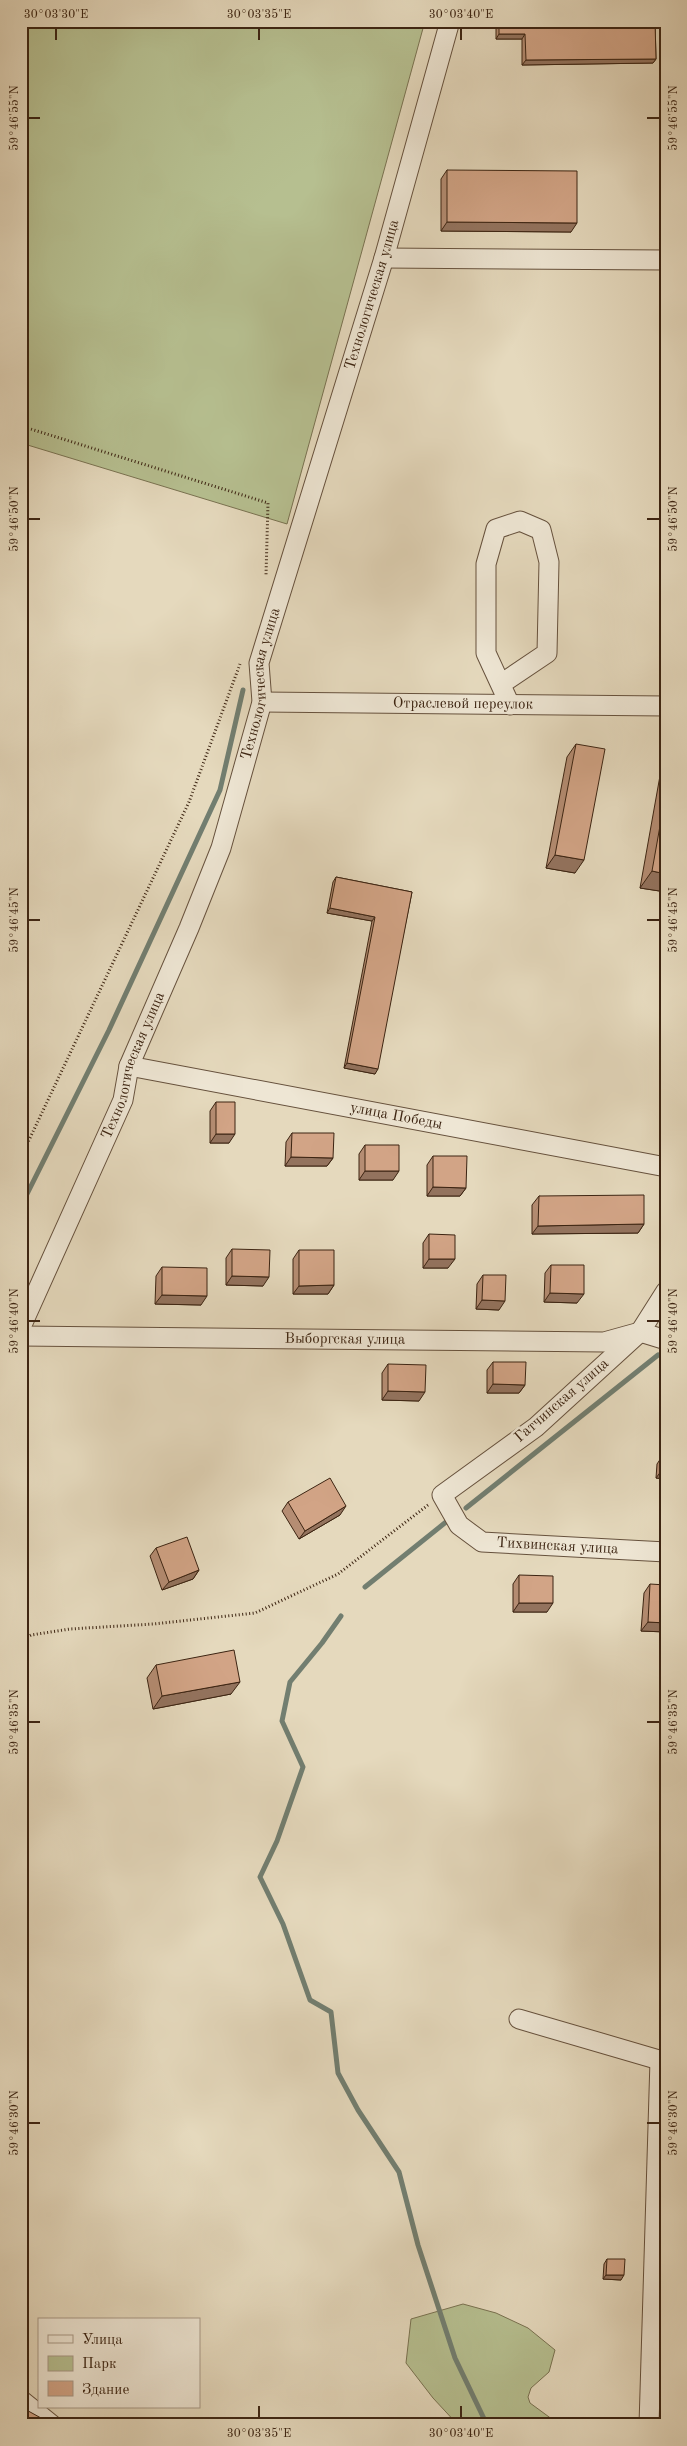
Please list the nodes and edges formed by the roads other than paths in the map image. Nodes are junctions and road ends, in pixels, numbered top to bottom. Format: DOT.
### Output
graph roads {
  1 [pos="450,21"];
  2 [pos="384,258"];
  3 [pos="666,260"];
  4 [pos="501,684"];
  5 [pos="262,702"];
  6 [pos="510,705"];
  7 [pos="666,706"];
  8 [pos="129,1066"];
  9 [pos="666,1167"];
  10 [pos="666,1292"];
  11 [pos="21,1326"];
  12 [pos="640,1332"];
  13 [pos="21,1336"];
  14 [pos="666,1340"];
  15 [pos="442,1495"];
  16 [pos="666,1552"];
  17 [pos="519,2019"];
  18 [pos="663,2061"];
  19 [pos="21,2400"];
  20 [pos="52,2425"];
  21 [pos="649,2425"];
  1 -- 2 [label="street, Технологическая улица"];
  2 -- 3 [label="street"];
  2 -- 5 [label="street, Технологическая улица"];
  4 -- 4 [label="street"];
  4 -- 6 [label="street"];
  5 -- 6 [label="street, Отраслевой переулок"];
  5 -- 8 [label="street, Технологическая улица"];
  6 -- 7 [label="street, Отраслевой переулок"];
  8 -- 9 [label="street, улица Победы"];
  8 -- 11 [label="street, Технологическая улица"];
  10 -- 12 [label="street, Гатчинская улица"];
  12 -- 13 [label="street, Выборгская улица"];
  12 -- 14 [label="street"];
  12 -- 15 [label="street, Гатчинская улица"];
  15 -- 16 [label="street, Тихвинская улица"];
  17 -- 18 [label="street"];
  18 -- 21 [label="street"];
  19 -- 20 [label="street"];
}
